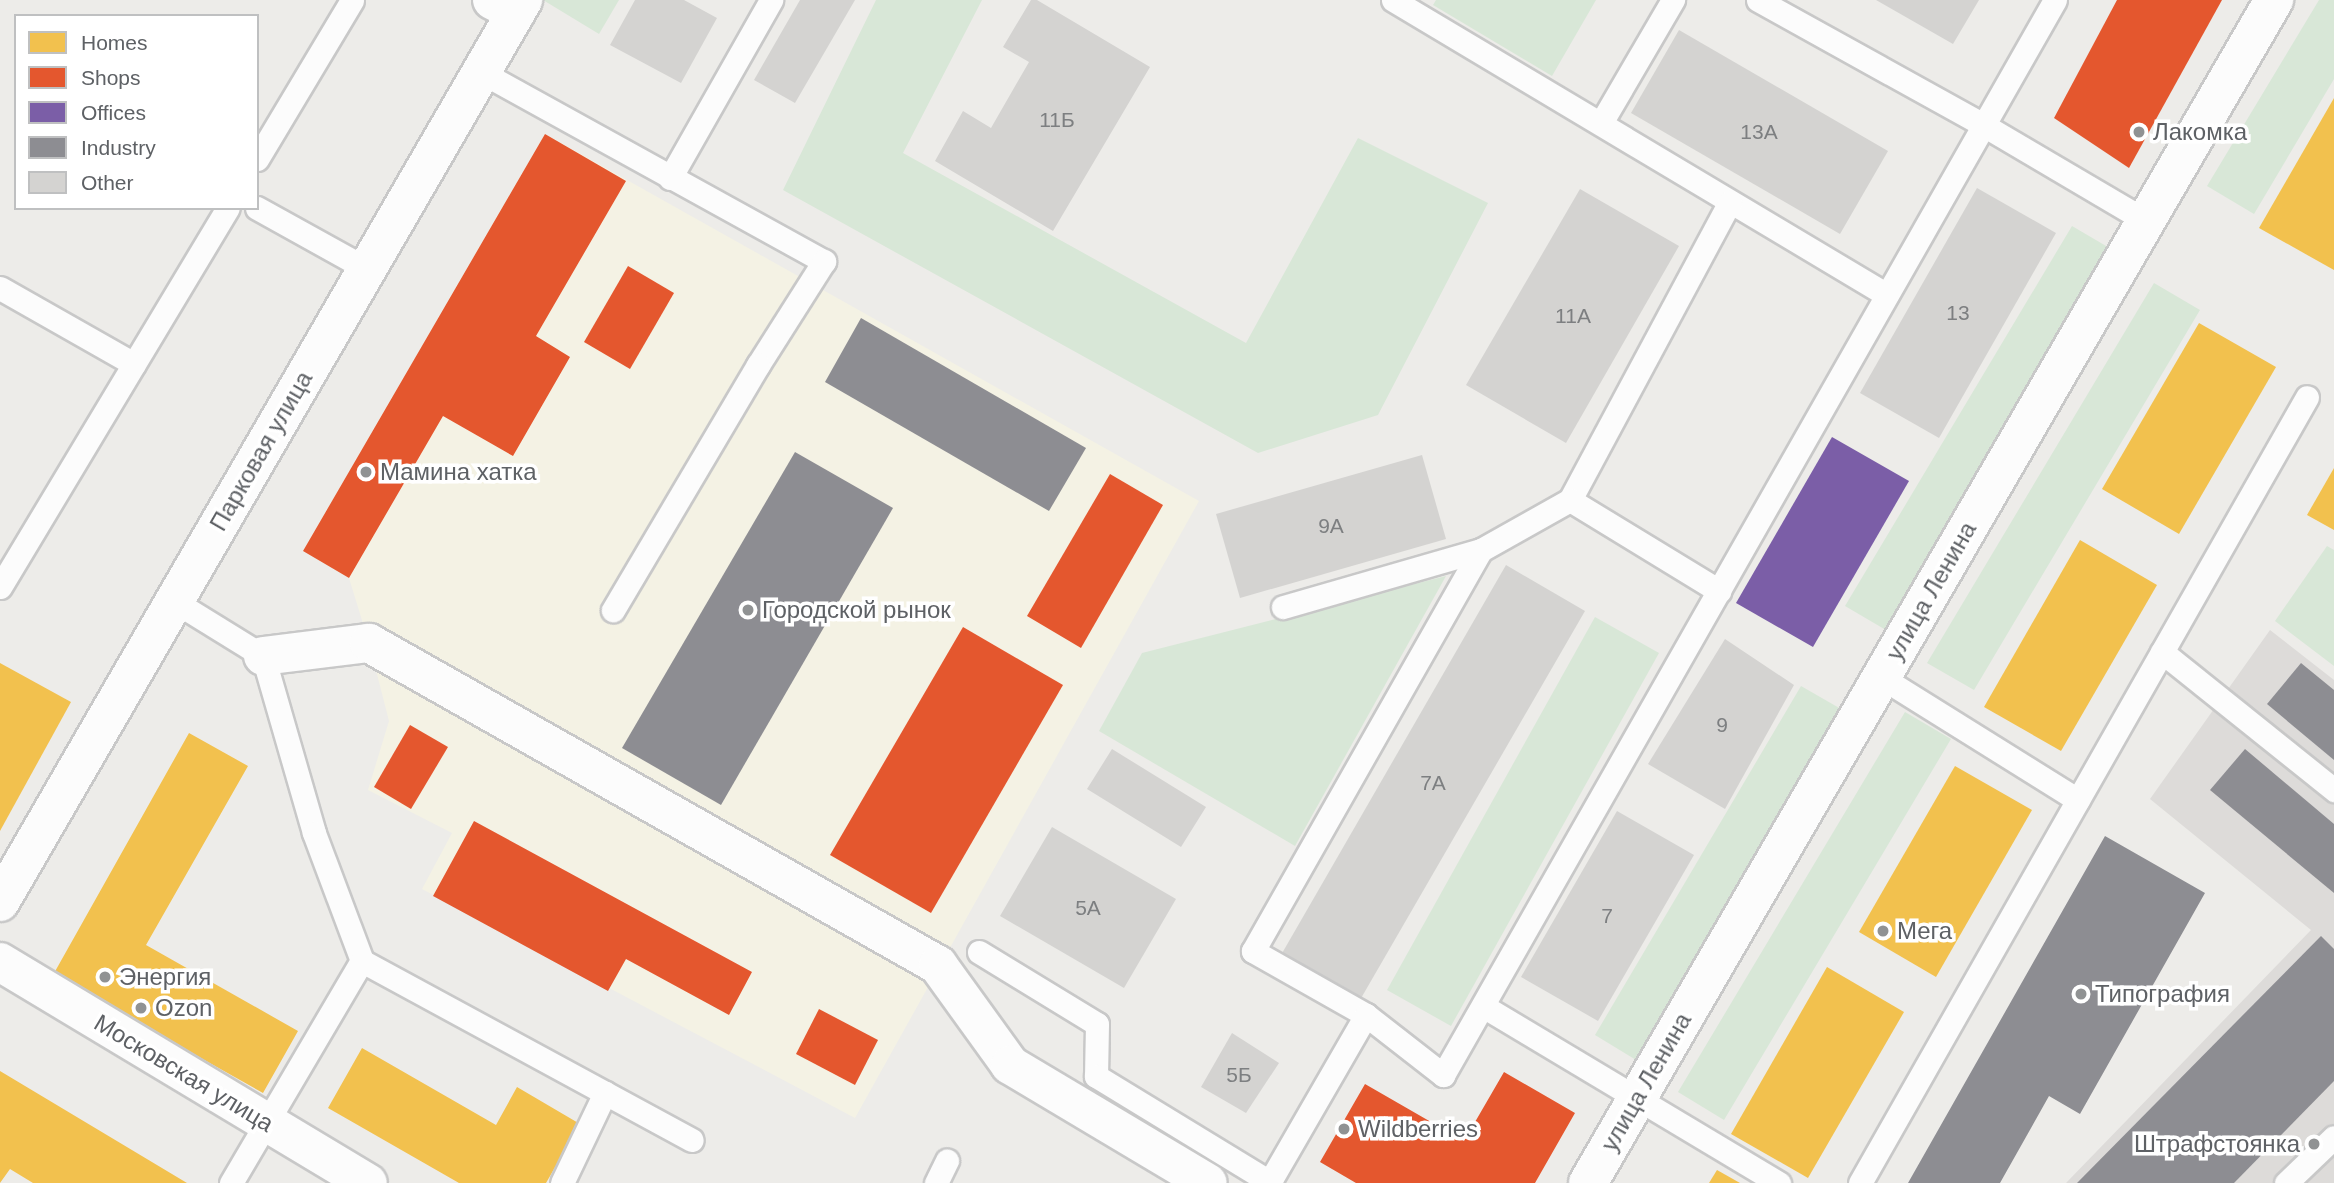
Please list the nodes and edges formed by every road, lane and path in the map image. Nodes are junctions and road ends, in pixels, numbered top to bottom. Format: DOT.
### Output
graph roads {
  1 [pos="352,0"];
  2 [pos="771,0"];
  3 [pos="1673,0"];
  4 [pos="1758,0"];
  5 [pos="2055,0"];
  6 [pos="2274,0"];
  7 [pos="1400,2"];
  8 [pos="511,4"];
  9 [pos="481,72"];
  10 [pos="1601,123"];
  11 [pos="1984,126"];
  12 [pos="259,156"];
  13 [pos="670,178"];
  14 [pos="1730,202"];
  15 [pos="259,209"];
  16 [pos="227,210"];
  17 [pos="2146,221"];
  18 [pos="367,269"];
  19 [pos="0,288"];
  20 [pos="1887,295"];
  21 [pos="134,363"];
  22 [pos="2307,397"];
  23 [pos="1570,500"];
  24 [pos="1481,550"];
  25 [pos="0,587"];
  26 [pos="1719,591"];
  27 [pos="174,601"];
  28 [pos="1283,607"];
  29 [pos="613,610"];
  30 [pos="2162,652"];
  31 [pos="263,656"];
  32 [pos="1881,677"];
  33 [pos="2334,790"];
  34 [pos="2078,800"];
  35 [pos="0,902"];
  36 [pos="979,952"];
  37 [pos="362,961"];
  38 [pos="0,962"];
  39 [pos="1483,1006"];
  40 [pos="1366,1015"];
  41 [pos="605,1093"];
  42 [pos="1638,1097"];
  43 [pos="266,1122"];
  44 [pos="2334,1137"];
  45 [pos="692,1140"];
  46 [pos="947,1160"];
  47 [pos="231,1183"];
  48 [pos="368,1183"];
  49 [pos="562,1183"];
  50 [pos="936,1183"];
  51 [pos="1208,1183"];
  52 [pos="1270,1183"];
  53 [pos="1588,1183"];
  54 [pos="1779,1183"];
  55 [pos="1860,1183"];
  56 [pos="2286,1183"];
  1 -- 12 [label="lane"];
  2 -- 13 [label="lane"];
  3 -- 10 [label="lane"];
  4 -- 11 [label="lane"];
  5 -- 11 [label="lane"];
  6 -- 17 [label="street, улица Ленина"];
  7 -- 10 [label="lane"];
  8 -- 9 [label="street, Парковая улица"];
  9 -- 13 [label="lane"];
  9 -- 18 [label="street, Парковая улица"];
  10 -- 14 [label="lane"];
  11 -- 17 [label="lane"];
  11 -- 20 [label="lane"];
  13 -- 29 [label="lane"];
  14 -- 20 [label="lane"];
  14 -- 23 [label="lane"];
  15 -- 18 [label="lane"];
  16 -- 21 [label="lane"];
  17 -- 32 [label="street, улица Ленина"];
  18 -- 27 [label="street, Парковая улица"];
  19 -- 21 [label="lane"];
  20 -- 26 [label="lane"];
  21 -- 25 [label="lane"];
  22 -- 30 [label="lane"];
  23 -- 24 [label="lane"];
  23 -- 26 [label="lane"];
  24 -- 28 [label="lane"];
  24 -- 40 [label="lane"];
  26 -- 39 [label="lane"];
  27 -- 31 [label="lane"];
  27 -- 35 [label="street, Парковая улица"];
  30 -- 33 [label="lane"];
  30 -- 34 [label="lane"];
  31 -- 37 [label="lane"];
  31 -- 51 [label="street"];
  32 -- 34 [label="lane"];
  32 -- 42 [label="street, улица Ленина"];
  34 -- 55 [label="lane"];
  36 -- 52 [label="lane"];
  37 -- 41 [label="lane"];
  37 -- 43 [label="lane"];
  38 -- 43 [label="street, Московская улица"];
  39 -- 40 [label="lane"];
  39 -- 42 [label="lane"];
  40 -- 52 [label="lane"];
  41 -- 45 [label="lane"];
  41 -- 49 [label="lane"];
  42 -- 53 [label="street, улица Ленина"];
  42 -- 54 [label="lane"];
  43 -- 47 [label="lane"];
  43 -- 48 [label="street, Московская улица"];
  44 -- 56 [label="lane"];
  46 -- 50 [label="lane"];
}
